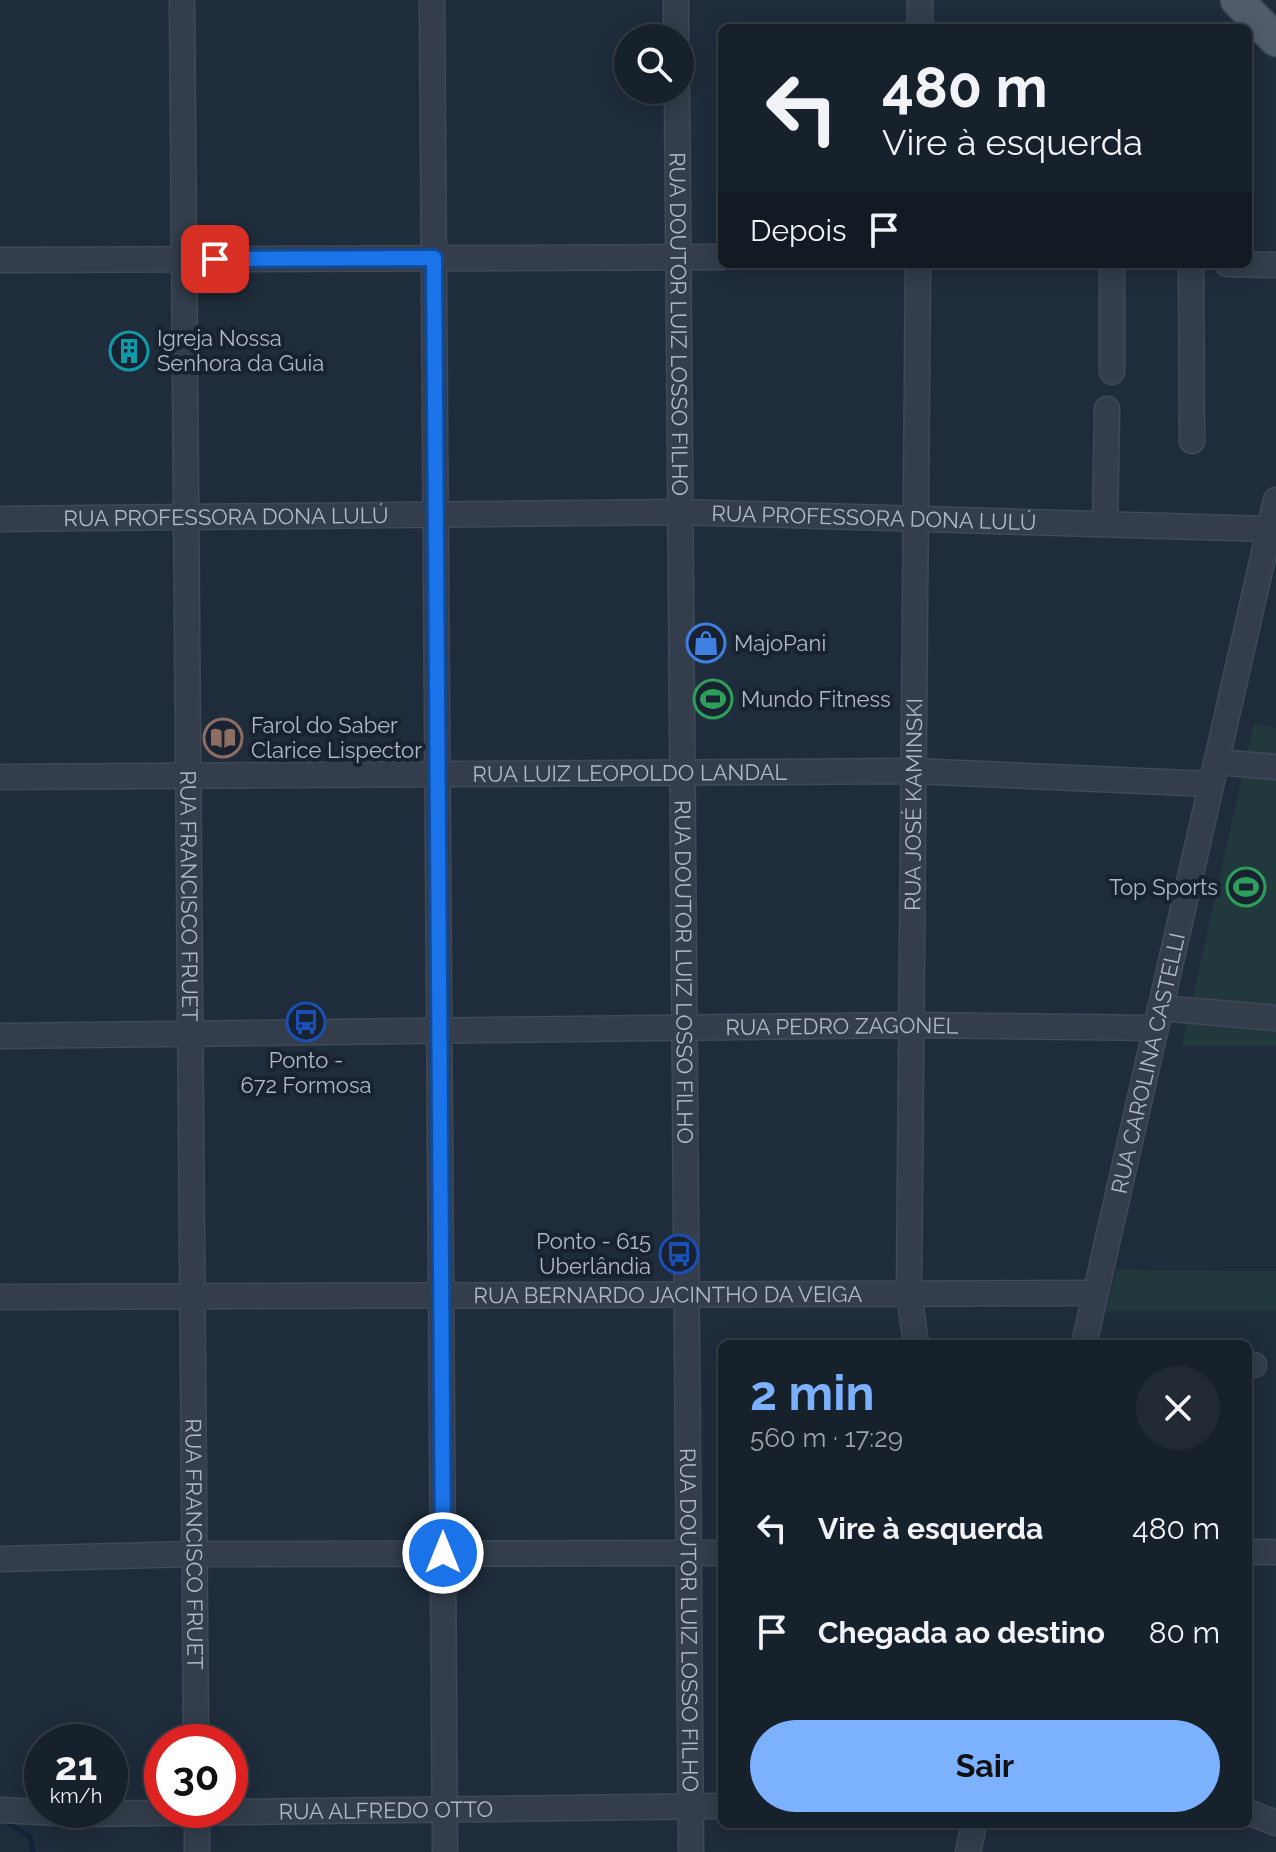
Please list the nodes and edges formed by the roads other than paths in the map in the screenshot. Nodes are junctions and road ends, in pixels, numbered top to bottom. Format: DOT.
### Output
graph roads {
  1 [pos="182,0"];
  2 [pos="432,0"];
  3 [pos="676,0"];
  4 [pos="920,0"];
  5 [pos="1237,0"];
  6 [pos="676,24"];
  7 [pos="920,24"];
  8 [pos="1276,40"];
  9 [pos="677,104"];
  10 [pos="678,257"];
  11 [pos="718,257"];
  12 [pos="434,258"];
  13 [pos="184,259"];
  14 [pos="0,260"];
  15 [pos="1252,265"];
  16 [pos="1276,265"];
  17 [pos="918,268"];
  18 [pos="1112,268"];
  19 [pos="1191,268"];
  20 [pos="1112,372"];
  21 [pos="1107,409"];
  22 [pos="1192,441"];
  23 [pos="1276,500"];
  24 [pos="680,512"];
  25 [pos="436,515"];
  26 [pos="186,517"];
  27 [pos="0,519"];
  28 [pos="916,519"];
  29 [pos="1105,524"];
  30 [pos="1269,529"];
  31 [pos="1276,767"];
  32 [pos="913,771"];
  33 [pos="682,773"];
  34 [pos="1214,773"];
  35 [pos="438,774"];
  36 [pos="188,776"];
  37 [pos="0,777"];
  38 [pos="1158,1018"];
  39 [pos="1276,1018"];
  40 [pos="911,1025"];
  41 [pos="684,1028"];
  42 [pos="439,1031"];
  43 [pos="190,1034"];
  44 [pos="0,1036"];
  45 [pos="909,1293"];
  46 [pos="1095,1293"];
  47 [pos="687,1294"];
  48 [pos="441,1295"];
  49 [pos="193,1296"];
  50 [pos="0,1297"];
  51 [pos="915,1340"];
  52 [pos="1085,1340"];
  53 [pos="443,1553"];
  54 [pos="689,1553"];
  55 [pos="718,1553"];
  56 [pos="194,1554"];
  57 [pos="0,1559"];
  58 [pos="196,1724"];
  59 [pos="691,1806"];
  60 [pos="718,1806"];
  61 [pos="445,1809"];
  62 [pos="0,1810"];
  63 [pos="248,1811"];
  64 [pos="144,1812"];
  65 [pos="1252,1814"];
  66 [pos="1276,1823"];
  67 [pos="197,1828"];
  68 [pos="973,1828"];
  69 [pos="197,1852"];
  70 [pos="445,1852"];
  71 [pos="691,1852"];
  72 [pos="968,1852"];
  1 -- 13 [label="street, RUA FRANCISCO FRUET"];
  2 -- 12 [label="street"];
  3 -- 6 [label="street"];
  4 -- 7 [label="street"];
  5 -- 8 [label="main road"];
  9 -- 10 [label="street, RUA DOUTOR LUIZ LOSSO FILHO"];
  10 -- 11 [label="street"];
  10 -- 12 [label="street"];
  10 -- 24 [label="street, RUA DOUTOR LUIZ LOSSO FILHO"];
  12 -- 13 [label="street"];
  12 -- 25 [label="street"];
  13 -- 14 [label="street"];
  13 -- 26 [label="street, RUA FRANCISCO FRUET"];
  15 -- 16 [label="street"];
  17 -- 28 [label="street, RUA JOSÉ KAMINSKI"];
  18 -- 20 [label="street"];
  19 -- 22 [label="street"];
  21 -- 29 [label="street"];
  23 -- 30 [label="street, RUA CAROLINA CASTELLI"];
  24 -- 25 [label="street, RUA PROFESSORA DONA LULÚ"];
  24 -- 28 [label="street, RUA PROFESSORA DONA LULÚ"];
  24 -- 33 [label="street, RUA DOUTOR LUIZ LOSSO FILHO"];
  25 -- 26 [label="street, RUA PROFESSORA DONA LULÚ"];
  25 -- 35 [label="street"];
  26 -- 27 [label="street, RUA PROFESSORA DONA LULÚ"];
  26 -- 36 [label="street, RUA FRANCISCO FRUET"];
  28 -- 29 [label="street, RUA PROFESSORA DONA LULÚ"];
  28 -- 32 [label="street, RUA JOSÉ KAMINSKI"];
  29 -- 30 [label="street, RUA PROFESSORA DONA LULÚ"];
  30 -- 34 [label="street, RUA CAROLINA CASTELLI"];
  31 -- 34 [label="street, RUA LUIZ LEOPOLDO LANDAL"];
  32 -- 33 [label="street, RUA LUIZ LEOPOLDO LANDAL"];
  32 -- 34 [label="street, RUA LUIZ LEOPOLDO LANDAL"];
  32 -- 40 [label="street, RUA JOSÉ KAMINSKI"];
  33 -- 35 [label="street, RUA LUIZ LEOPOLDO LANDAL"];
  33 -- 41 [label="street, RUA DOUTOR LUIZ LOSSO FILHO"];
  34 -- 38 [label="street, RUA CAROLINA CASTELLI"];
  35 -- 36 [label="street, RUA LUIZ LEOPOLDO LANDAL"];
  35 -- 42 [label="street"];
  36 -- 37 [label="street, RUA LUIZ LEOPOLDO LANDAL"];
  36 -- 43 [label="street, RUA FRANCISCO FRUET"];
  38 -- 39 [label="street, RUA PEDRO ZAGONEL"];
  38 -- 40 [label="street, RUA PEDRO ZAGONEL"];
  38 -- 46 [label="street, RUA CAROLINA CASTELLI"];
  40 -- 41 [label="street, RUA PEDRO ZAGONEL"];
  40 -- 45 [label="street, RUA JOSÉ KAMINSKI"];
  41 -- 42 [label="street, RUA PEDRO ZAGONEL"];
  41 -- 47 [label="street, RUA DOUTOR LUIZ LOSSO FILHO"];
  42 -- 43 [label="street, RUA PEDRO ZAGONEL"];
  42 -- 48 [label="street"];
  43 -- 44 [label="street, RUA PEDRO ZAGONEL"];
  43 -- 49 [label="street, RUA FRANCISCO FRUET"];
  45 -- 46 [label="street, RUA BERNARDO JACINTHO DA VEIGA"];
  45 -- 47 [label="street, RUA BERNARDO JACINTHO DA VEIGA"];
  45 -- 51 [label="street, RUA JOSÉ KAMINSKI"];
  46 -- 52 [label="street, RUA CAROLINA CASTELLI"];
  47 -- 48 [label="street, RUA BERNARDO JACINTHO DA VEIGA"];
  47 -- 54 [label="street, RUA DOUTOR LUIZ LOSSO FILHO"];
  48 -- 49 [label="street, RUA BERNARDO JACINTHO DA VEIGA"];
  48 -- 53 [label="street"];
  49 -- 50 [label="street, RUA BERNARDO JACINTHO DA VEIGA"];
  49 -- 56 [label="street, RUA FRANCISCO FRUET"];
  53 -- 54 [label="street"];
  53 -- 56 [label="street"];
  53 -- 61 [label="street"];
  54 -- 55 [label="street"];
  54 -- 59 [label="street, RUA DOUTOR LUIZ LOSSO FILHO"];
  56 -- 57 [label="street"];
  56 -- 58 [label="street, RUA FRANCISCO FRUET"];
  59 -- 60 [label="street, RUA ALFREDO OTTO"];
  59 -- 61 [label="street, RUA ALFREDO OTTO"];
  59 -- 71 [label="street, RUA DOUTOR LUIZ LOSSO FILHO"];
  61 -- 63 [label="street, RUA ALFREDO OTTO"];
  61 -- 70 [label="street"];
  62 -- 64 [label="street, RUA ALFREDO OTTO"];
  65 -- 66 [label="street"];
  67 -- 69 [label="street"];
  68 -- 72 [label="street"];
}
